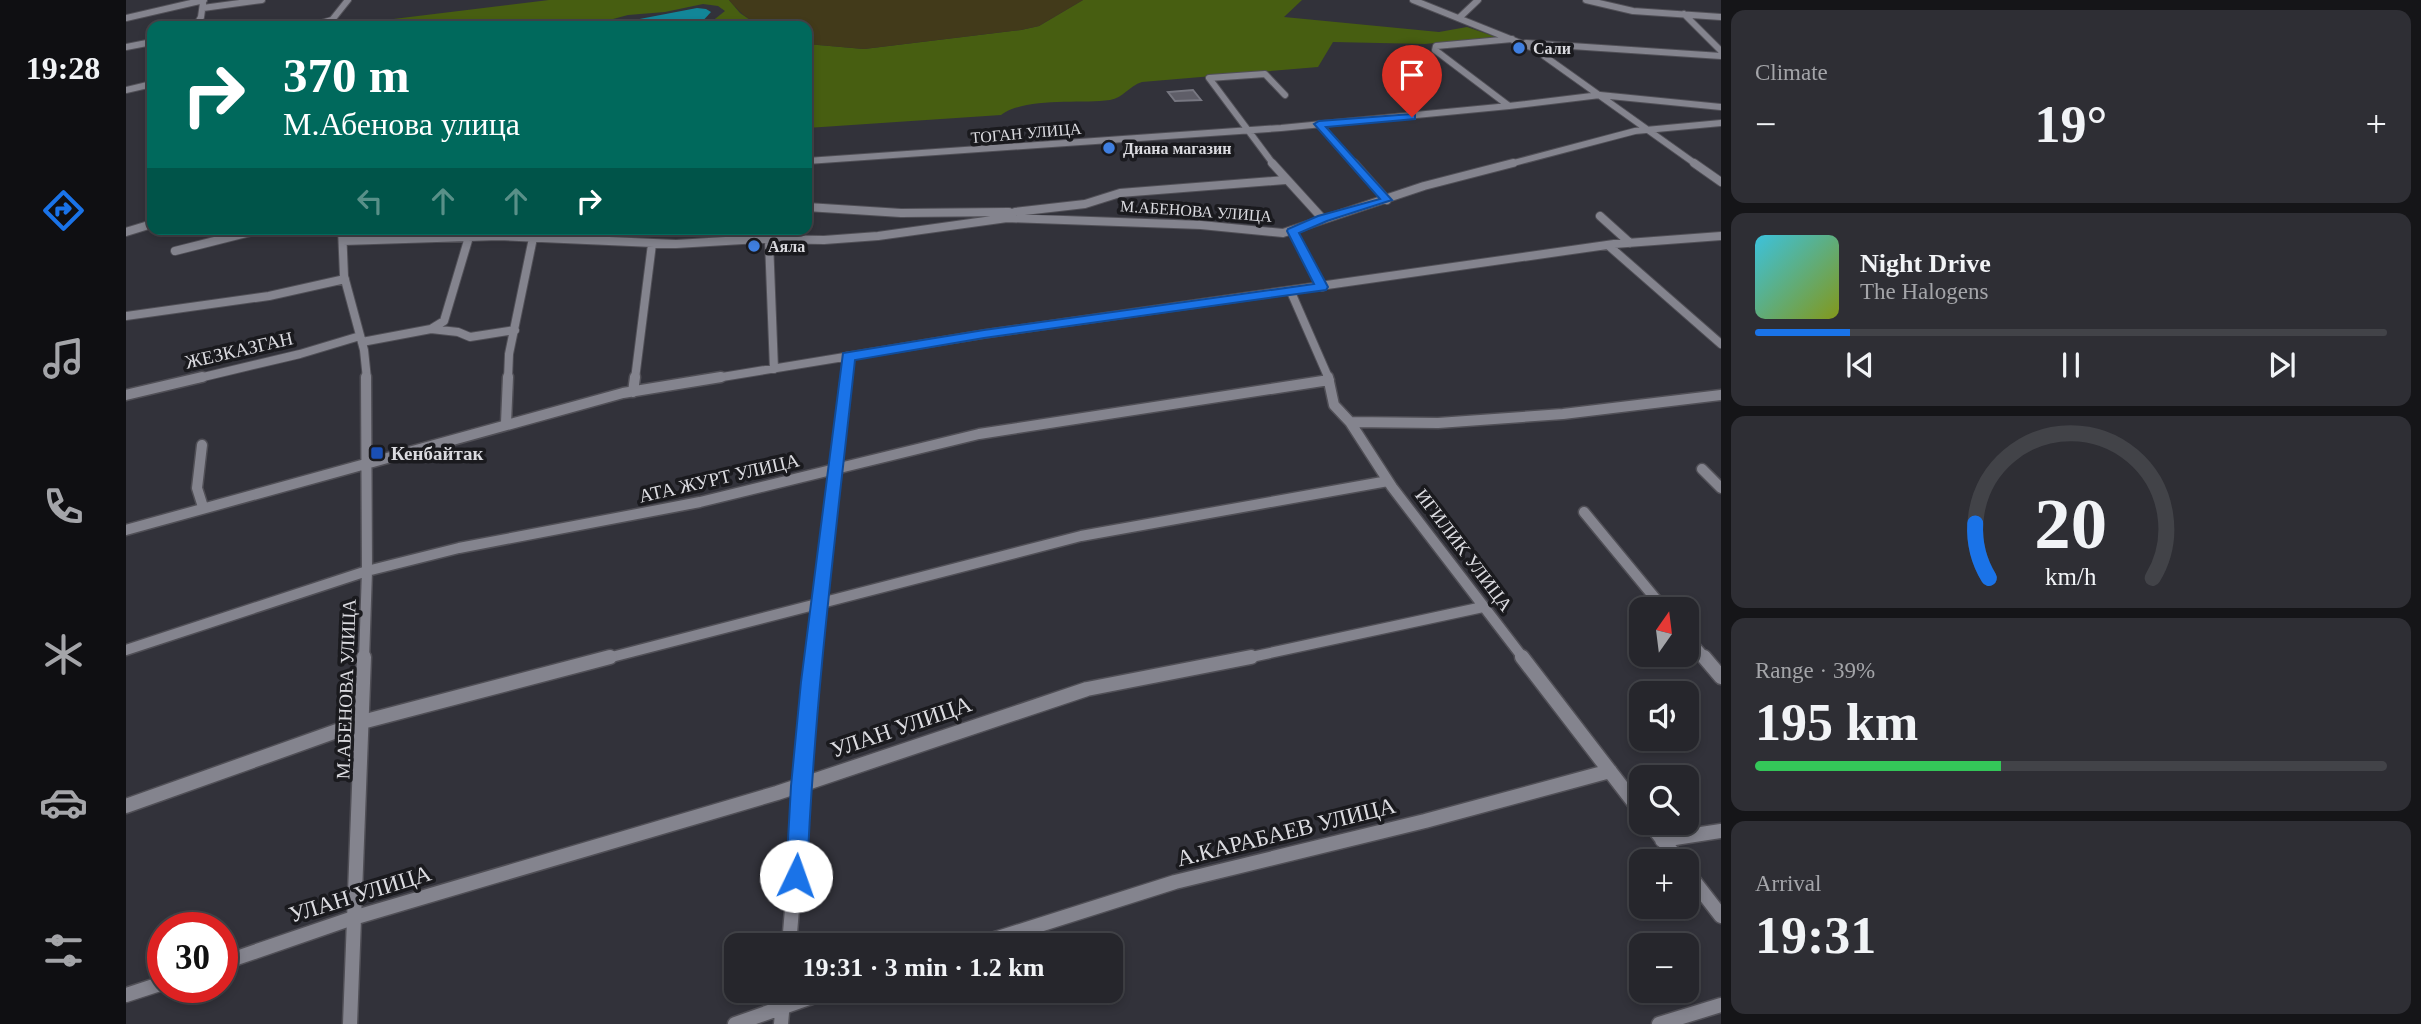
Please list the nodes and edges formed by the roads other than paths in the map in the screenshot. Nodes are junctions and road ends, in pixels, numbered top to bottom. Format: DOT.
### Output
graph roads {
  1 [pos="204,0"];
  2 [pos="262,0"];
  3 [pos="348,0"];
  4 [pos="1413,0"];
  5 [pos="1469,0"];
  6 [pos="1478,0"];
  7 [pos="1586,0"];
  8 [pos="203,8"];
  9 [pos="1684,14"];
  10 [pos="1456,17"];
  11 [pos="1721,17"];
  12 [pos="126,18"];
  13 [pos="198,21"];
  14 [pos="328,21"];
  15 [pos="1512,39"];
  16 [pos="147,43"];
  17 [pos="1524,43"];
  18 [pos="126,47"];
  19 [pos="1721,51"];
  20 [pos="1721,56"];
  21 [pos="147,85"];
  22 [pos="126,90"];
  23 [pos="1284,95"];
  24 [pos="1600,95"];
  25 [pos="1508,106"];
  26 [pos="1721,107"];
  27 [pos="1721,123"];
  28 [pos="1319,124"];
  29 [pos="1248,130"];
  30 [pos="1648,130"];
  31 [pos="812,162"];
  32 [pos="1285,180"];
  33 [pos="1721,182"];
  34 [pos="1099,199"];
  35 [pos="1387,200"];
  36 [pos="812,207"];
  37 [pos="1008,215"];
  38 [pos="1600,216"];
  39 [pos="1322,218"];
  40 [pos="1093,220"];
  41 [pos="147,226"];
  42 [pos="1293,231"];
  43 [pos="126,232"];
  44 [pos="238,235"];
  45 [pos="342,235"];
  46 [pos="1721,236"];
  47 [pos="469,237"];
  48 [pos="533,238"];
  49 [pos="769,241"];
  50 [pos="1630,243"];
  51 [pos="652,244"];
  52 [pos="1609,246"];
  53 [pos="175,251"];
  54 [pos="345,279"];
  55 [pos="1322,287"];
  56 [pos="1291,292"];
  57 [pos="126,316"];
  58 [pos="431,330"];
  59 [pos="515,330"];
  60 [pos="361,339"];
  61 [pos="1721,344"];
  62 [pos="848,356"];
  63 [pos="774,369"];
  64 [pos="1329,380"];
  65 [pos="633,391"];
  66 [pos="1721,395"];
  67 [pos="126,396"];
  68 [pos="1350,422"];
  69 [pos="506,423"];
  70 [pos="202,445"];
  71 [pos="368,461"];
  72 [pos="836,469"];
  73 [pos="1702,469"];
  74 [pos="1388,481"];
  75 [pos="1721,488"];
  76 [pos="203,507"];
  77 [pos="1584,512"];
  78 [pos="126,530"];
  79 [pos="367,571"];
  80 [pos="1654,597"];
  81 [pos="820,602"];
  82 [pos="1483,607"];
  83 [pos="126,650"];
  84 [pos="1699,651"];
  85 [pos="1721,677"];
  86 [pos="362,722"];
  87 [pos="1610,771"];
  88 [pos="801,786"];
  89 [pos="1629,796"];
  90 [pos="126,806"];
  91 [pos="1721,831"];
  92 [pos="1658,835"];
  93 [pos="1662,840"];
  94 [pos="1669,849"];
  95 [pos="1699,888"];
  96 [pos="1721,916"];
  97 [pos="353,918"];
  98 [pos="790,933"];
  99 [pos="1014,933"];
  100 [pos="238,958"];
  101 [pos="147,988"];
  102 [pos="126,995"];
  103 [pos="774,1003"];
  104 [pos="783,1003"];
  105 [pos="1721,1005"];
  106 [pos="351,1024"];
  107 [pos="735,1024"];
  108 [pos="781,1024"];
  109 [pos="1659,1024"];
  1 -- 8 [label="street"];
  1 -- 12 [label="street"];
  2 -- 8 [label="street"];
  3 -- 14 [label="street"];
  4 -- 10 [label="street"];
  5 -- 10 [label="street"];
  6 -- 10 [label="street"];
  7 -- 9 [label="street"];
  8 -- 13 [label="street"];
  9 -- 11 [label="street"];
  9 -- 19 [label="street"];
  10 -- 15 [label="street"];
  15 -- 17 [label="street"];
  15 -- 25 [label="street"];
  16 -- 18 [label="street"];
  17 -- 20 [label="street"];
  17 -- 24 [label="street"];
  21 -- 22 [label="street"];
  23 -- 29 [label="street"];
  24 -- 25 [label="street, ТОГАН УЛИЦА"];
  24 -- 26 [label="street, ТОГАН УЛИЦА"];
  24 -- 30 [label="street"];
  25 -- 28 [label="street, ТОГАН УЛИЦА"];
  27 -- 30 [label="street, М.АБЕНОВА УЛИЦА"];
  28 -- 29 [label="street, ТОГАН УЛИЦА"];
  28 -- 35 [label="street"];
  29 -- 31 [label="street, ТОГАН УЛИЦА"];
  29 -- 32 [label="street"];
  30 -- 33 [label="street"];
  30 -- 35 [label="street, М.АБЕНОВА УЛИЦА"];
  32 -- 34 [label="street"];
  32 -- 39 [label="street"];
  34 -- 37 [label="street"];
  34 -- 40 [label="street"];
  35 -- 39 [label="street, М.АБЕНОВА УЛИЦА"];
  36 -- 37 [label="street"];
  37 -- 40 [label="street, М.АБЕНОВА УЛИЦА"];
  37 -- 49 [label="street, М.АБЕНОВА УЛИЦА"];
  38 -- 50 [label="street"];
  39 -- 42 [label="street, М.АБЕНОВА УЛИЦА"];
  40 -- 42 [label="street, М.АБЕНОВА УЛИЦА"];
  41 -- 43 [label="street"];
  42 -- 55 [label="street"];
  44 -- 53 [label="street"];
  45 -- 47 [label="street, М.АБЕНОВА УЛИЦА"];
  45 -- 54 [label="street, М.АБЕНОВА УЛИЦА"];
  46 -- 50 [label="street"];
  47 -- 48 [label="street, М.АБЕНОВА УЛИЦА"];
  47 -- 58 [label="street"];
  48 -- 51 [label="street, М.АБЕНОВА УЛИЦА"];
  48 -- 59 [label="street"];
  49 -- 51 [label="street, М.АБЕНОВА УЛИЦА"];
  49 -- 63 [label="street"];
  50 -- 52 [label="street"];
  51 -- 65 [label="street"];
  52 -- 55 [label="street"];
  52 -- 61 [label="street"];
  54 -- 57 [label="street"];
  54 -- 60 [label="street, М.АБЕНОВА УЛИЦА"];
  55 -- 56 [label="street"];
  56 -- 62 [label="street"];
  56 -- 64 [label="street, ИГИЛИК УЛИЦА"];
  58 -- 59 [label="street, ЖЕЗКАЗГАН"];
  58 -- 60 [label="street, ЖЕЗКАЗГАН"];
  59 -- 69 [label="street"];
  60 -- 67 [label="street, ЖЕЗКАЗГАН"];
  60 -- 71 [label="street, М.АБЕНОВА УЛИЦА"];
  62 -- 63 [label="street"];
  62 -- 72 [label="street"];
  63 -- 65 [label="street"];
  64 -- 68 [label="street, ИГИЛИК УЛИЦА"];
  64 -- 72 [label="street, АТА ЖУРТ УЛИЦА"];
  65 -- 69 [label="street"];
  66 -- 68 [label="street"];
  68 -- 74 [label="street, ИГИЛИК УЛИЦА"];
  69 -- 71 [label="street"];
  70 -- 76 [label="street"];
  71 -- 76 [label="street"];
  71 -- 79 [label="street, М.АБЕНОВА УЛИЦА"];
  72 -- 79 [label="street, АТА ЖУРТ УЛИЦА"];
  72 -- 81 [label="street"];
  73 -- 75 [label="street"];
  74 -- 81 [label="street"];
  74 -- 82 [label="street, ИГИЛИК УЛИЦА"];
  76 -- 78 [label="street"];
  77 -- 80 [label="street"];
  79 -- 83 [label="street, АТА ЖУРТ УЛИЦА"];
  79 -- 86 [label="street, М.АБЕНОВА УЛИЦА"];
  81 -- 86 [label="street"];
  81 -- 88 [label="street"];
  82 -- 87 [label="street, ИГИЛИК УЛИЦА"];
  82 -- 88 [label="street, УЛАН УЛИЦА"];
  84 -- 85 [label="street"];
  86 -- 90 [label="street"];
  86 -- 97 [label="street, М.АБЕНОВА УЛИЦА"];
  87 -- 89 [label="street, ИГИЛИК УЛИЦА"];
  87 -- 99 [label="street, А.КАРАБАЕВ УЛИЦА"];
  88 -- 97 [label="street, УЛАН УЛИЦА"];
  88 -- 98 [label="street"];
  91 -- 93 [label="street"];
  92 -- 93 [label="street"];
  93 -- 94 [label="street"];
  95 -- 96 [label="street"];
  97 -- 100 [label="street, УЛАН УЛИЦА"];
  97 -- 106 [label="street, М.АБЕНОВА УЛИЦА"];
  101 -- 102 [label="street"];
  103 -- 107 [label="street"];
  104 -- 108 [label="street"];
  105 -- 109 [label="street"];
}
